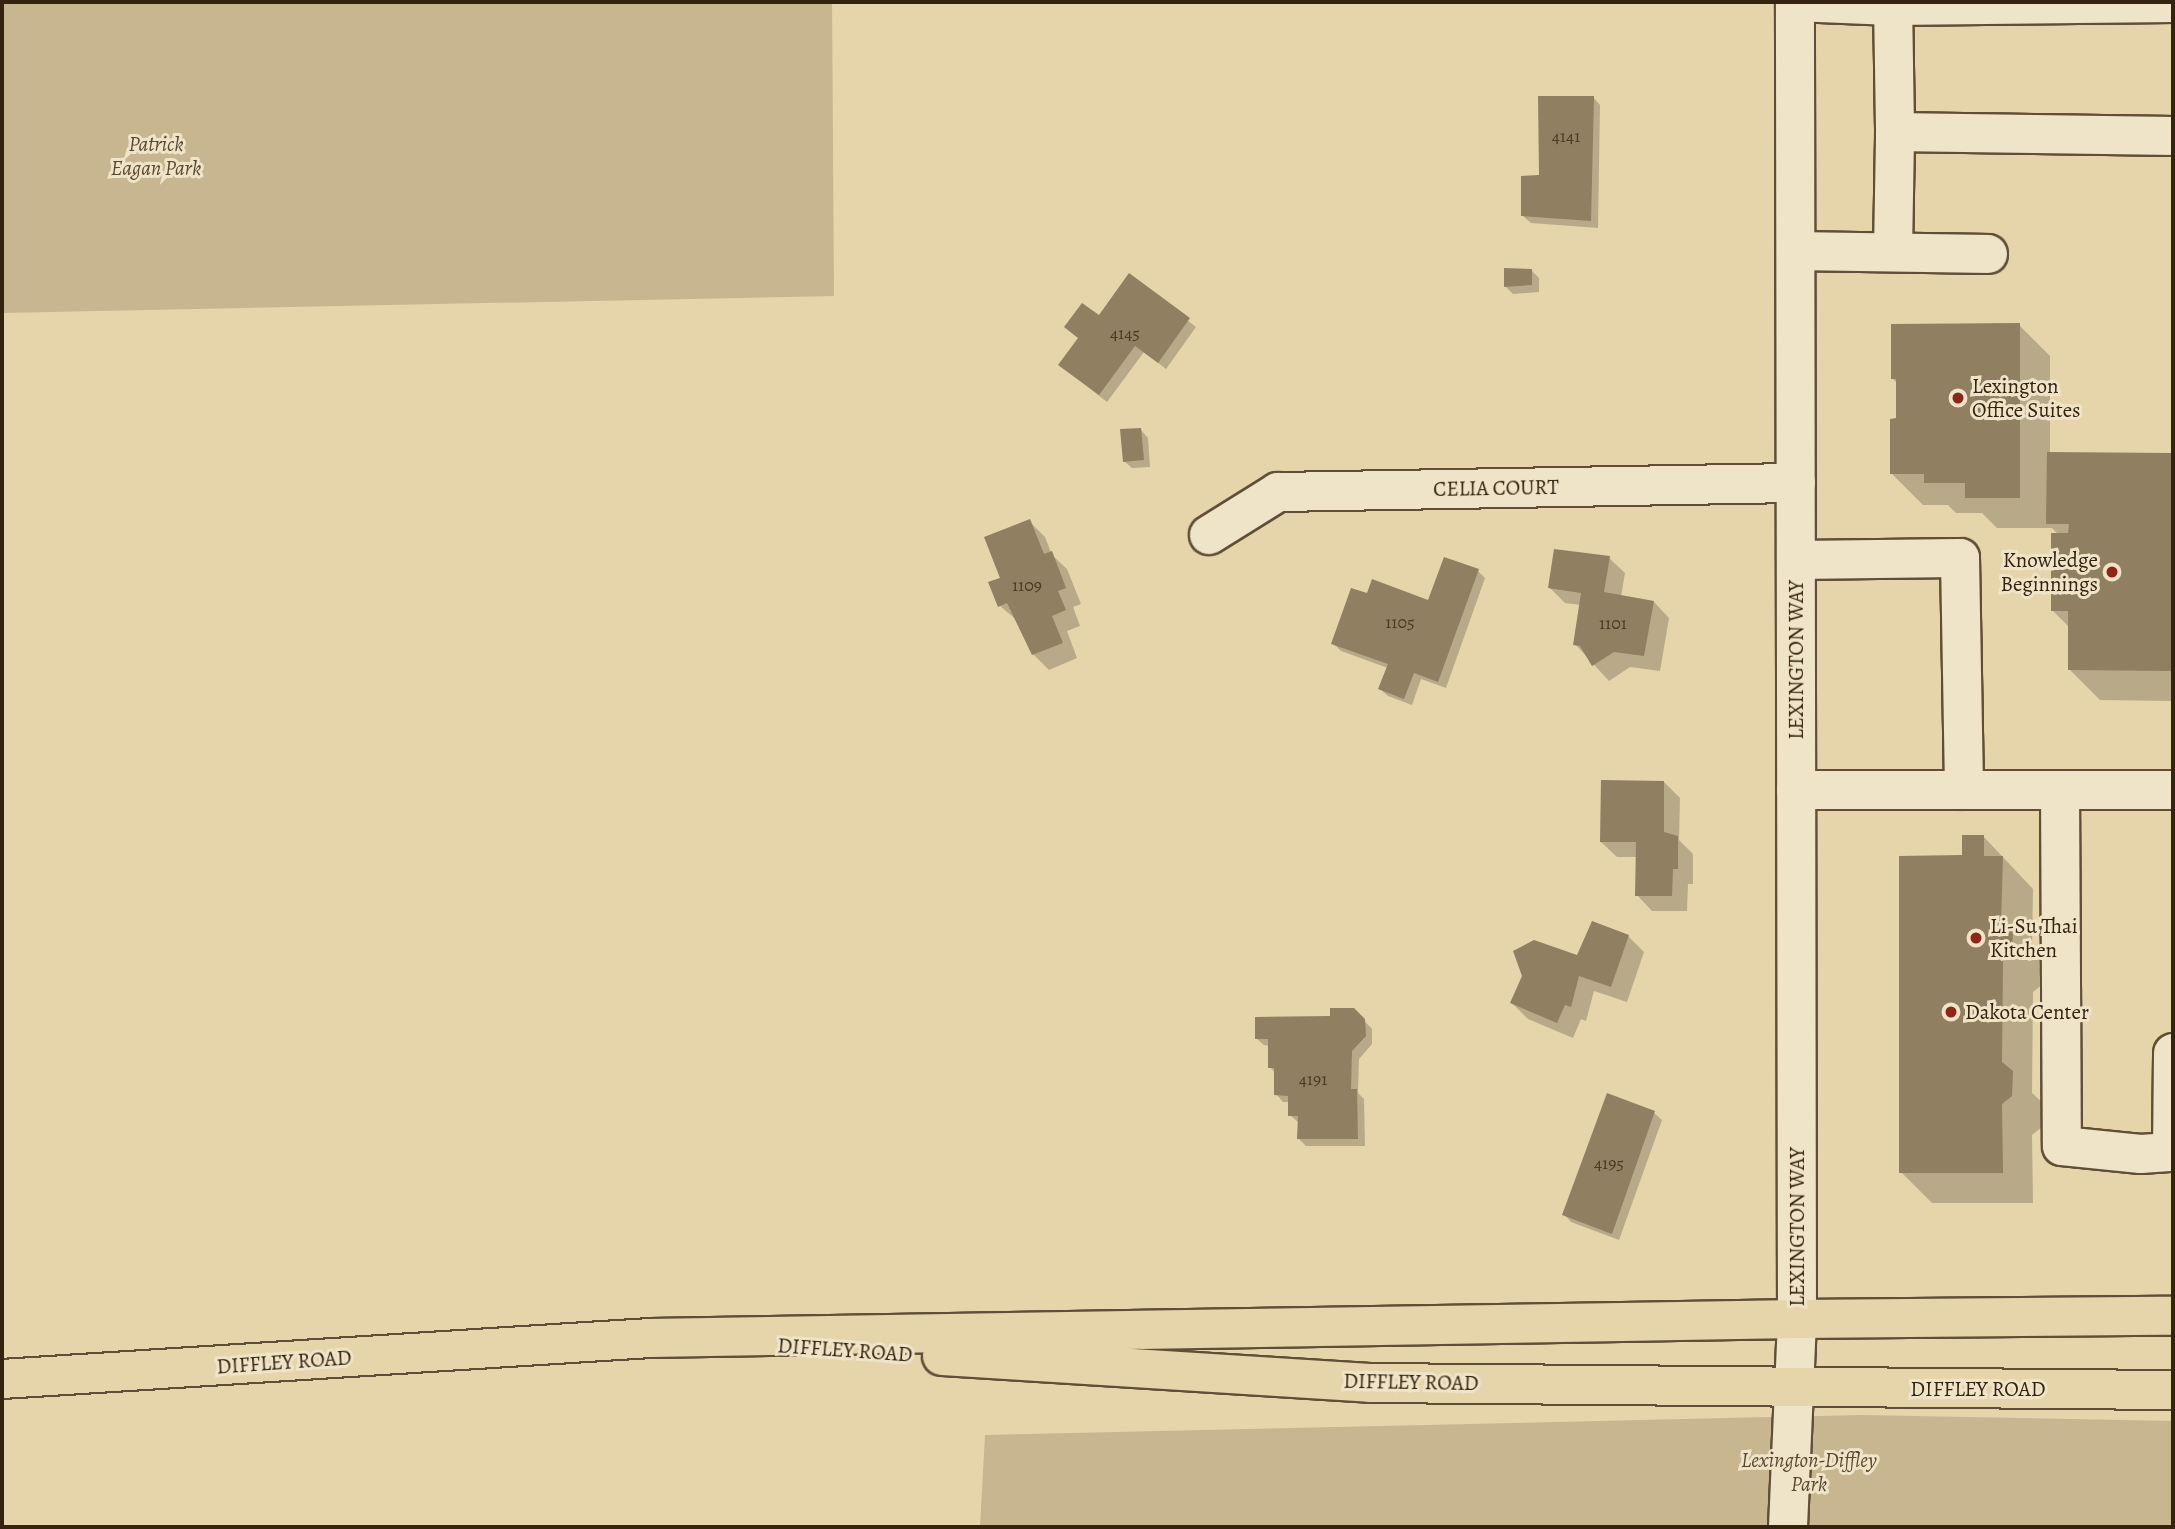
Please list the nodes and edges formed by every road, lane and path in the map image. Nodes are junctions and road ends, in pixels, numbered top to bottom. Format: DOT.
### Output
graph roads {
  1 [pos="1795,2"];
  2 [pos="1892,4"];
  3 [pos="2173,4"];
  4 [pos="1895,132"];
  5 [pos="2173,136"];
  6 [pos="1796,251"];
  7 [pos="1892,252"];
  8 [pos="1988,254"];
  9 [pos="1796,483"];
  10 [pos="1209,535"];
  11 [pos="1796,560"];
  12 [pos="1796,790"];
  13 [pos="1964,790"];
  14 [pos="2060,790"];
  15 [pos="2173,790"];
  16 [pos="2173,1053"];
  17 [pos="2173,1152"];
  18 [pos="2173,1317"];
  19 [pos="1797,1319"];
  20 [pos="650,1338"];
  21 [pos="2,1378"];
  22 [pos="1794,1387"];
  23 [pos="2173,1390"];
  24 [pos="1788,1527"];
  1 -- 2 [label="street"];
  1 -- 6 [label="street, LEXINGTON WAY"];
  2 -- 3 [label="street"];
  2 -- 4 [label="street"];
  4 -- 5 [label="street"];
  4 -- 7 [label="street"];
  6 -- 7 [label="street"];
  6 -- 9 [label="street, LEXINGTON WAY"];
  7 -- 8 [label="street"];
  9 -- 10 [label="street, CELIA COURT"];
  9 -- 11 [label="street, LEXINGTON WAY"];
  11 -- 12 [label="street, LEXINGTON WAY"];
  11 -- 13 [label="street"];
  12 -- 13 [label="street"];
  12 -- 19 [label="street, LEXINGTON WAY"];
  13 -- 14 [label="street"];
  14 -- 15 [label="street"];
  14 -- 17 [label="street"];
  16 -- 17 [label="street"];
  18 -- 19 [label="main road, DIFFLEY ROAD"];
  19 -- 20 [label="main road, DIFFLEY ROAD"];
  19 -- 22 [label="street, LEXINGTON WAY"];
  20 -- 21 [label="main road, DIFFLEY ROAD"];
  20 -- 22 [label="main road, DIFFLEY ROAD"];
  22 -- 23 [label="main road, DIFFLEY ROAD"];
  22 -- 24 [label="street, LEXINGTON WAY"];
}
